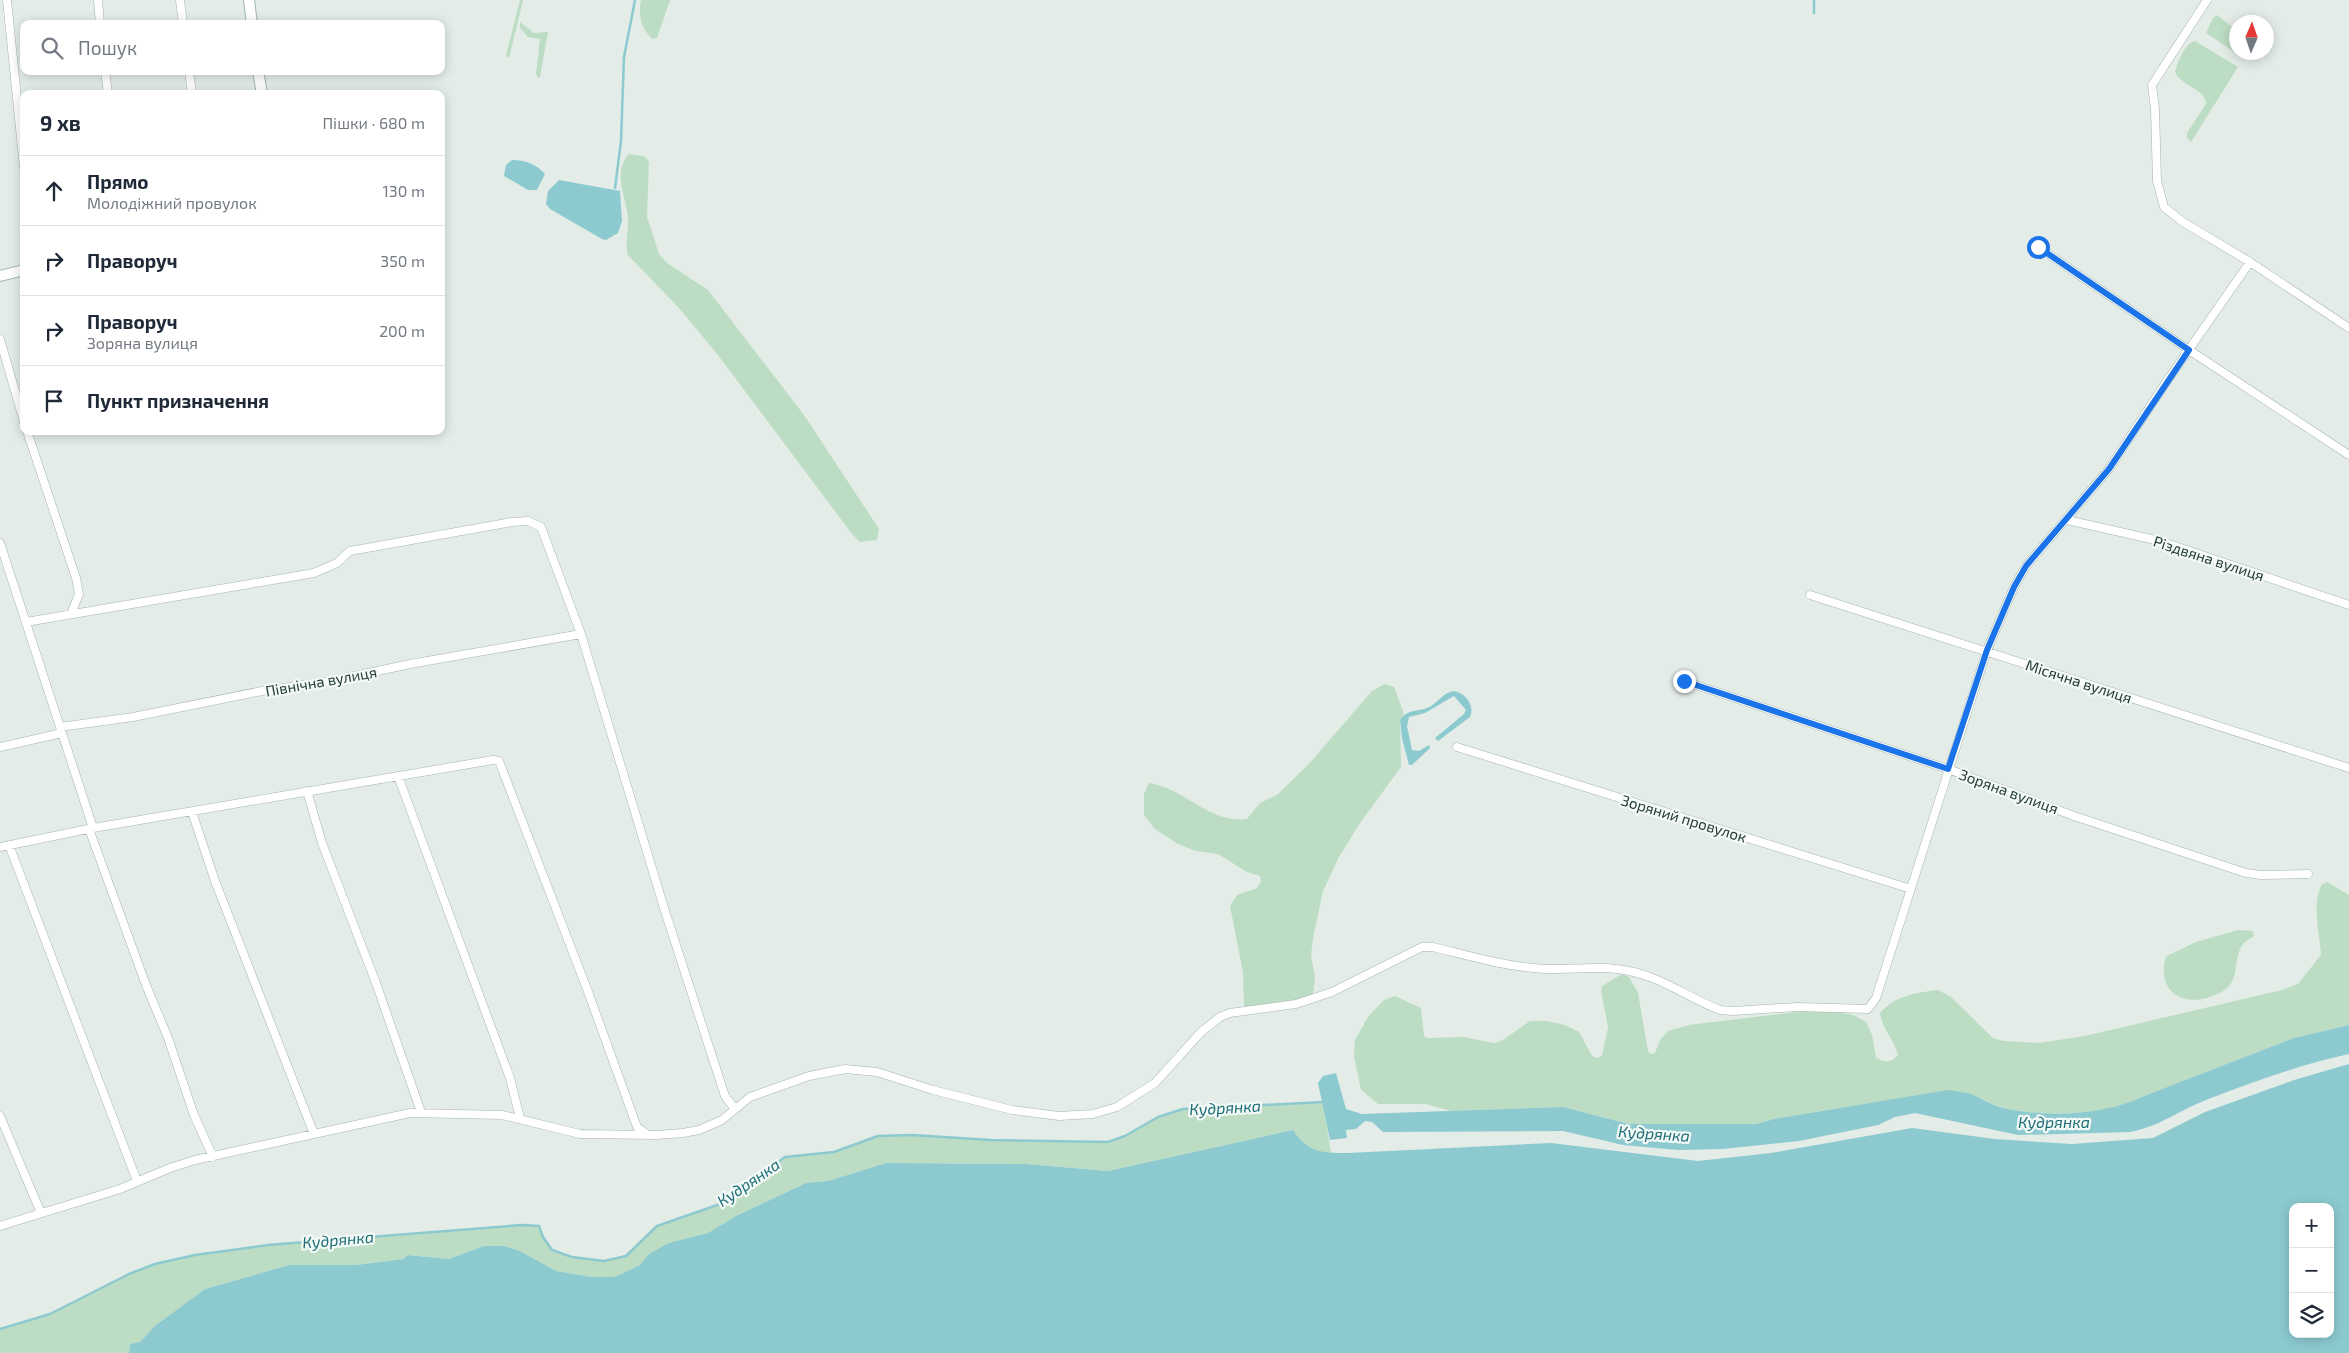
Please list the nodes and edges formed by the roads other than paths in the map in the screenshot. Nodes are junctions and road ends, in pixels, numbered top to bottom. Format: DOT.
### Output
graph roads {
  1 [pos="7,0"];
  2 [pos="98,0"];
  3 [pos="180,0"];
  4 [pos="248,0"];
  5 [pos="2207,0"];
  6 [pos="100,20"];
  7 [pos="182,20"];
  8 [pos="251,20"];
  9 [pos="106,75"];
  10 [pos="190,75"];
  11 [pos="259,75"];
  12 [pos="107,90"];
  13 [pos="191,90"];
  14 [pos="261,90"];
  15 [pos="20,128"];
  16 [pos="2038,247"];
  17 [pos="2250,262"];
  18 [pos="20,271"];
  19 [pos="0,276"];
  20 [pos="2349,328"];
  21 [pos="0,339"];
  22 [pos="2189,350"];
  23 [pos="20,408"];
  24 [pos="28,435"];
  25 [pos="2349,455"];
  26 [pos="2066,520"];
  27 [pos="0,543"];
  28 [pos="1810,595"];
  29 [pos="2349,605"];
  30 [pos="71,614"];
  31 [pos="26,622"];
  32 [pos="581,634"];
  33 [pos="1987,650"];
  34 [pos="1684,681"];
  35 [pos="61,730"];
  36 [pos="0,747"];
  37 [pos="1457,747"];
  38 [pos="2349,768"];
  39 [pos="1948,769"];
  40 [pos="398,776"];
  41 [pos="307,791"];
  42 [pos="192,812"];
  43 [pos="91,829"];
  44 [pos="9,845"];
  45 [pos="0,847"];
  46 [pos="2308,874"];
  47 [pos="1911,888"];
  48 [pos="734,1108"];
  49 [pos="421,1112"];
  50 [pos="0,1116"];
  51 [pos="520,1118"];
  52 [pos="314,1134"];
  53 [pos="648,1135"];
  54 [pos="213,1157"];
  55 [pos="136,1182"];
  56 [pos="41,1213"];
  57 [pos="0,1226"];
  1 -- 15 [label="street"];
  2 -- 6 [label="street"];
  3 -- 7 [label="street"];
  4 -- 8 [label="street"];
  5 -- 17 [label="street"];
  9 -- 12 [label="street"];
  10 -- 13 [label="street"];
  11 -- 14 [label="street"];
  16 -- 22 [label="street"];
  17 -- 20 [label="street"];
  17 -- 22 [label="street"];
  18 -- 19 [label="street"];
  21 -- 23 [label="street"];
  22 -- 25 [label="street"];
  22 -- 26 [label="street"];
  24 -- 30 [label="street"];
  26 -- 29 [label="street, Різдвяна вулиця"];
  26 -- 33 [label="street"];
  27 -- 31 [label="street"];
  28 -- 33 [label="street, Місячна вулиця"];
  30 -- 31 [label="street"];
  30 -- 32 [label="street"];
  31 -- 35 [label="street"];
  32 -- 35 [label="street, Північна вулиця"];
  32 -- 48 [label="street"];
  33 -- 38 [label="street, Місячна вулиця"];
  33 -- 39 [label="street"];
  34 -- 39 [label="street, Зоряна вулиця"];
  35 -- 36 [label="street, Північна вулиця"];
  35 -- 43 [label="street"];
  37 -- 47 [label="street, Зоряний провулок"];
  39 -- 46 [label="street, Зоряна вулиця"];
  39 -- 47 [label="street"];
  40 -- 41 [label="street"];
  40 -- 51 [label="street"];
  40 -- 53 [label="street"];
  41 -- 42 [label="street"];
  41 -- 49 [label="street"];
  42 -- 43 [label="street"];
  42 -- 52 [label="street"];
  43 -- 44 [label="street"];
  43 -- 54 [label="street"];
  44 -- 45 [label="street"];
  44 -- 55 [label="street"];
  47 -- 48 [label="street"];
  48 -- 53 [label="street"];
  49 -- 51 [label="street"];
  49 -- 52 [label="street"];
  50 -- 56 [label="street"];
  51 -- 53 [label="street"];
  52 -- 54 [label="street"];
  54 -- 55 [label="street"];
  55 -- 56 [label="street"];
  56 -- 57 [label="street"];
}
